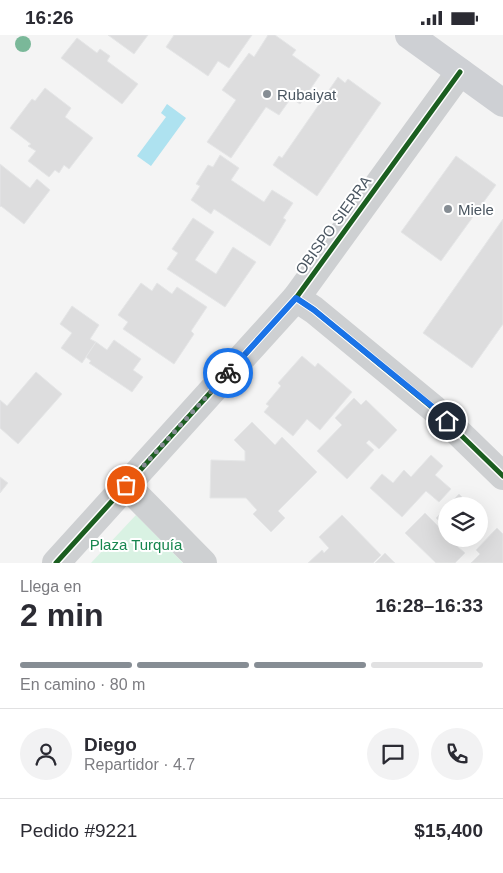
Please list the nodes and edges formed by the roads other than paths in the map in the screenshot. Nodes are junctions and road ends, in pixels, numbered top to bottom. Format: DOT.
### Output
graph roads {
  1 [pos="409,35"];
  2 [pos="460,72"];
  3 [pos="503,103"];
  4 [pos="296,298"];
  5 [pos="503,476"];
  6 [pos="126,485"];
  7 [pos="56,563"];
  8 [pos="203,563"];
  1 -- 2 [label="main road"];
  2 -- 3 [label="main road"];
  2 -- 4 [label="street, OBISPO SIERRA"];
  4 -- 5 [label="street"];
  4 -- 6 [label="street, OBISPO SIERRA"];
  6 -- 7 [label="street, OBISPO SIERRA"];
  6 -- 8 [label="street"];
}
